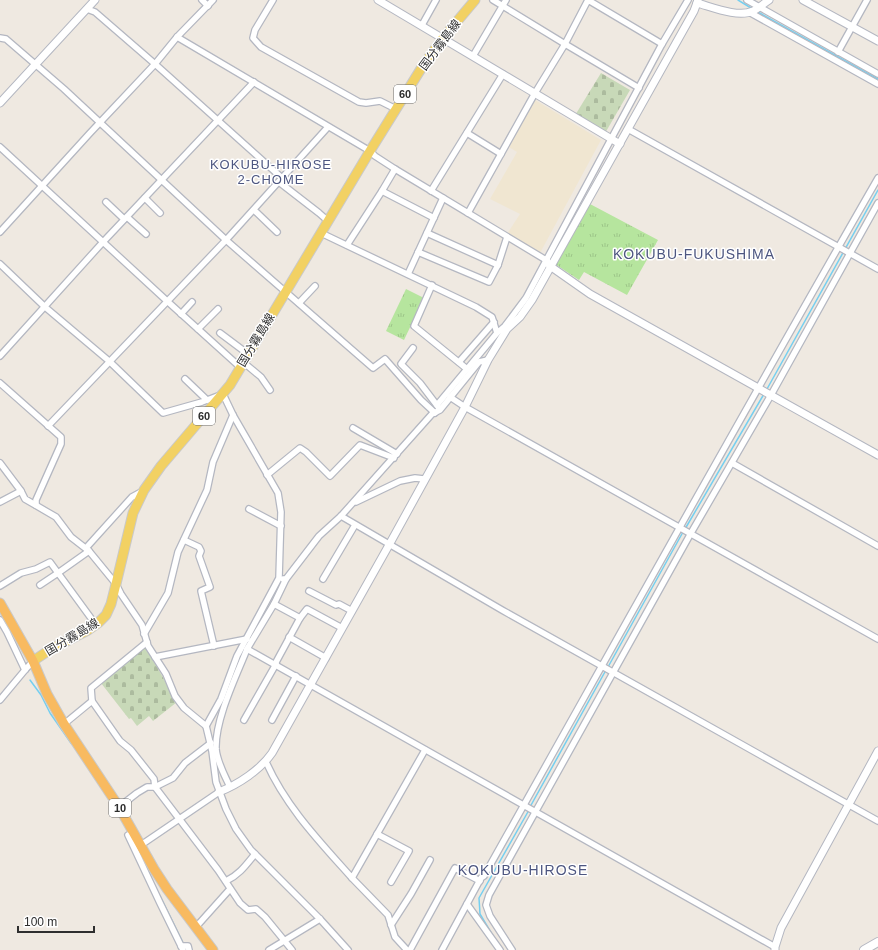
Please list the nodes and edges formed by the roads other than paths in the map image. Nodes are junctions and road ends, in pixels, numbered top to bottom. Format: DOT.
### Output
graph roads {
  1 [pos="95,0"];
  2 [pos="202,0"];
  3 [pos="213,0"];
  4 [pos="272,0"];
  5 [pos="378,0"];
  6 [pos="436,0"];
  7 [pos="475,0"];
  8 [pos="493,0"];
  9 [pos="506,0"];
  10 [pos="688,0"];
  11 [pos="747,0"];
  12 [pos="769,0"];
  13 [pos="803,0"];
  14 [pos="867,0"];
  15 [pos="697,2"];
  16 [pos="208,6"];
  17 [pos="503,6"];
  18 [pos="759,7"];
  19 [pos="87,9"];
  20 [pos="750,12"];
  21 [pos="422,25"];
  22 [pos="852,27"];
  23 [pos="177,37"];
  24 [pos="0,38"];
  25 [pos="442,38"];
  26 [pos="878,42"];
  27 [pos="565,44"];
  28 [pos="662,44"];
  29 [pos="838,52"];
  30 [pos="473,56"];
  31 [pos="36,64"];
  32 [pos="155,64"];
  33 [pos="503,74"];
  34 [pos="878,74"];
  35 [pos="254,82"];
  36 [pos="878,84"];
  37 [pos="639,88"];
  38 [pos="535,93"];
  39 [pos="0,103"];
  40 [pos="396,109"];
  41 [pos="218,120"];
  42 [pos="99,123"];
  43 [pos="328,126"];
  44 [pos="628,129"];
  45 [pos="467,133"];
  46 [pos="611,138"];
  47 [pos="620,144"];
  48 [pos="0,147"];
  49 [pos="370,151"];
  50 [pos="501,154"];
  51 [pos="395,169"];
  52 [pos="282,178"];
  53 [pos="878,178"];
  54 [pos="161,180"];
  55 [pos="43,186"];
  56 [pos="382,191"];
  57 [pos="431,191"];
  58 [pos="144,198"];
  59 [pos="443,198"];
  60 [pos="106,202"];
  61 [pos="878,203"];
  62 [pos="254,210"];
  63 [pos="160,213"];
  64 [pos="468,213"];
  65 [pos="126,218"];
  66 [pos="434,218"];
  67 [pos="328,222"];
  68 [pos="0,232"];
  69 [pos="277,232"];
  70 [pos="427,232"];
  71 [pos="321,233"];
  72 [pos="146,234"];
  73 [pos="507,237"];
  74 [pos="226,240"];
  75 [pos="103,242"];
  76 [pos="347,245"];
  77 [pos="839,248"];
  78 [pos="418,252"];
  79 [pos="848,253"];
  80 [pos="548,263"];
  81 [pos="0,264"];
  82 [pos="498,265"];
  83 [pos="878,268"];
  84 [pos="408,274"];
  85 [pos="432,285"];
  86 [pos="315,286"];
  87 [pos="286,292"];
  88 [pos="166,301"];
  89 [pos="192,302"];
  90 [pos="299,303"];
  91 [pos="45,307"];
  92 [pos="218,309"];
  93 [pos="181,314"];
  94 [pos="494,322"];
  95 [pos="506,328"];
  96 [pos="198,329"];
  97 [pos="220,333"];
  98 [pos="497,333"];
  99 [pos="413,348"];
  100 [pos="0,356"];
  101 [pos="477,360"];
  102 [pos="488,360"];
  103 [pos="109,361"];
  104 [pos="244,361"];
  105 [pos="459,362"];
  106 [pos="468,369"];
  107 [pos="186,379"];
  108 [pos="0,383"];
  109 [pos="759,388"];
  110 [pos="270,390"];
  111 [pos="223,394"];
  112 [pos="771,395"];
  113 [pos="450,397"];
  114 [pos="207,400"];
  115 [pos="439,407"];
  116 [pos="465,407"];
  117 [pos="434,413"];
  118 [pos="233,415"];
  119 [pos="48,426"];
  120 [pos="353,428"];
  121 [pos="878,455"];
  122 [pos="396,456"];
  123 [pos="0,463"];
  124 [pos="732,463"];
  125 [pos="267,475"];
  126 [pos="424,479"];
  127 [pos="144,490"];
  128 [pos="21,491"];
  129 [pos="0,502"];
  130 [pos="36,505"];
  131 [pos="349,506"];
  132 [pos="250,509"];
  133 [pos="341,516"];
  134 [pos="355,525"];
  135 [pos="280,526"];
  136 [pos="681,528"];
  137 [pos="690,533"];
  138 [pos="184,540"];
  139 [pos="389,545"];
  140 [pos="878,546"];
  141 [pos="87,549"];
  142 [pos="58,573"];
  143 [pos="279,578"];
  144 [pos="323,579"];
  145 [pos="286,580"];
  146 [pos="116,584"];
  147 [pos="40,585"];
  148 [pos="0,586"];
  149 [pos="309,591"];
  150 [pos="0,603"];
  151 [pos="274,604"];
  152 [pos="352,611"];
  153 [pos="300,618"];
  154 [pos="0,620"];
  155 [pos="96,625"];
  156 [pos="342,628"];
  157 [pos="144,634"];
  158 [pos="289,638"];
  159 [pos="247,639"];
  160 [pos="878,639"];
  161 [pos="147,642"];
  162 [pos="214,646"];
  163 [pos="248,649"];
  164 [pos="155,657"];
  165 [pos="326,658"];
  166 [pos="33,661"];
  167 [pos="275,664"];
  168 [pos="604,667"];
  169 [pos="25,670"];
  170 [pos="613,672"];
  171 [pos="296,676"];
  172 [pos="311,684"];
  173 [pos="0,700"];
  174 [pos="92,701"];
  175 [pos="244,720"];
  176 [pos="272,720"];
  177 [pos="64,724"];
  178 [pos="206,726"];
  179 [pos="210,744"];
  180 [pos="426,750"];
  181 [pos="878,751"];
  182 [pos="266,762"];
  183 [pos="155,787"];
  184 [pos="230,787"];
  185 [pos="220,792"];
  186 [pos="849,805"];
  187 [pos="526,806"];
  188 [pos="119,807"];
  189 [pos="535,811"];
  190 [pos="179,819"];
  191 [pos="878,821"];
  192 [pos="130,832"];
  193 [pos="378,834"];
  194 [pos="141,845"];
  195 [pos="255,854"];
  196 [pos="430,860"];
  197 [pos="352,878"];
  198 [pos="480,881"];
  199 [pos="226,882"];
  200 [pos="391,882"];
  201 [pos="230,889"];
  202 [pos="467,904"];
  203 [pos="320,919"];
  204 [pos="391,925"];
  205 [pos="196,927"];
  206 [pos="284,941"];
  207 [pos="878,942"];
  208 [pos="185,948"];
  209 [pos="775,948"];
  210 [pos="497,949"];
  211 [pos="213,950"];
  212 [pos="269,950"];
  213 [pos="292,950"];
  214 [pos="348,950"];
  215 [pos="407,950"];
  216 [pos="410,950"];
  217 [pos="442,950"];
  218 [pos="512,950"];
  219 [pos="864,950"];
  1 -- 19 [label="street"];
  2 -- 16 [label="street"];
  3 -- 16 [label="street"];
  4 -- 40 [label="street"];
  5 -- 21 [label="street"];
  6 -- 21 [label="street"];
  7 -- 25 [label="main road, 国分霧島線 / 60"];
  8 -- 17 [label="street"];
  9 -- 17 [label="street"];
  10 -- 15 [label="street"];
  10 -- 28 [label="street"];
  11 -- 18 [label="street"];
  12 -- 18 [label="street"];
  13 -- 22 [label="street"];
  14 -- 22 [label="street"];
  15 -- 20 [label="street"];
  15 -- 44 [label="street"];
  16 -- 23 [label="street"];
  17 -- 27 [label="street"];
  17 -- 30 [label="street"];
  18 -- 20 [label="street"];
  18 -- 29 [label="street"];
  19 -- 31 [label="street"];
  19 -- 32 [label="street"];
  20 -- 36 [label="street"];
  21 -- 25 [label="street"];
  22 -- 26 [label="street"];
  22 -- 29 [label="street"];
  23 -- 32 [label="street"];
  23 -- 35 [label="street"];
  24 -- 31 [label="street"];
  25 -- 30 [label="street"];
  25 -- 40 [label="main road, 国分霧島線 / 60"];
  27 -- 28 [label="street"];
  27 -- 37 [label="street"];
  27 -- 38 [label="street"];
  28 -- 37 [label="street"];
  29 -- 34 [label="street"];
  30 -- 33 [label="street"];
  31 -- 39 [label="street"];
  31 -- 42 [label="street"];
  32 -- 41 [label="street"];
  32 -- 42 [label="street"];
  33 -- 38 [label="street"];
  33 -- 45 [label="street"];
  35 -- 41 [label="street"];
  35 -- 43 [label="street"];
  37 -- 46 [label="street"];
  38 -- 46 [label="street"];
  38 -- 50 [label="street"];
  40 -- 49 [label="main road, 国分霧島線 / 60"];
  41 -- 52 [label="street"];
  41 -- 54 [label="street"];
  42 -- 54 [label="street"];
  42 -- 55 [label="street"];
  43 -- 49 [label="street"];
  43 -- 52 [label="street"];
  44 -- 47 [label="street"];
  44 -- 77 [label="street"];
  45 -- 50 [label="street"];
  45 -- 57 [label="street"];
  46 -- 47 [label="street"];
  46 -- 80 [label="street"];
  47 -- 80 [label="street"];
  48 -- 55 [label="street"];
  49 -- 51 [label="street"];
  49 -- 67 [label="main road, 国分霧島線 / 60"];
  50 -- 64 [label="street"];
  51 -- 56 [label="street"];
  51 -- 57 [label="street"];
  52 -- 62 [label="street"];
  52 -- 67 [label="street"];
  53 -- 77 [label="street"];
  54 -- 58 [label="street"];
  54 -- 74 [label="street"];
  55 -- 68 [label="street"];
  55 -- 75 [label="street"];
  56 -- 66 [label="street"];
  56 -- 76 [label="street"];
  57 -- 59 [label="street"];
  58 -- 63 [label="street"];
  58 -- 65 [label="street"];
  59 -- 64 [label="street"];
  59 -- 66 [label="street"];
  60 -- 65 [label="street"];
  61 -- 79 [label="street"];
  62 -- 69 [label="street"];
  62 -- 74 [label="street"];
  64 -- 73 [label="street"];
  65 -- 72 [label="street"];
  65 -- 75 [label="street"];
  66 -- 70 [label="street"];
  67 -- 71 [label="main road, 国分霧島線 / 60"];
  70 -- 78 [label="street"];
  70 -- 82 [label="street"];
  71 -- 76 [label="street"];
  71 -- 87 [label="main road, 国分霧島線 / 60"];
  73 -- 80 [label="street"];
  73 -- 82 [label="street"];
  74 -- 87 [label="street"];
  74 -- 88 [label="street"];
  75 -- 88 [label="street"];
  75 -- 91 [label="street"];
  76 -- 84 [label="street"];
  77 -- 79 [label="street"];
  77 -- 109 [label="street"];
  78 -- 82 [label="street"];
  78 -- 84 [label="street"];
  79 -- 83 [label="street"];
  79 -- 112 [label="street"];
  80 -- 95 [label="street"];
  80 -- 109 [label="street"];
  81 -- 91 [label="street"];
  84 -- 85 [label="street"];
  85 -- 94 [label="street"];
  85 -- 105 [label="street"];
  86 -- 90 [label="street"];
  87 -- 90 [label="street"];
  87 -- 104 [label="main road, 国分霧島線 / 60"];
  88 -- 93 [label="street"];
  88 -- 103 [label="street"];
  89 -- 93 [label="street"];
  90 -- 117 [label="street"];
  91 -- 100 [label="street"];
  91 -- 103 [label="street"];
  92 -- 96 [label="street"];
  93 -- 96 [label="street"];
  94 -- 98 [label="street"];
  94 -- 105 [label="street"];
  95 -- 98 [label="street"];
  95 -- 102 [label="street"];
  96 -- 104 [label="street"];
  97 -- 104 [label="street"];
  98 -- 101 [label="street"];
  99 -- 115 [label="street"];
  101 -- 102 [label="street"];
  101 -- 106 [label="street"];
  101 -- 113 [label="street"];
  102 -- 116 [label="street"];
  103 -- 114 [label="street"];
  103 -- 119 [label="street"];
  104 -- 110 [label="street"];
  104 -- 111 [label="main road, 国分霧島線 / 60"];
  105 -- 106 [label="street"];
  106 -- 115 [label="street"];
  107 -- 114 [label="street"];
  108 -- 119 [label="street"];
  109 -- 112 [label="street"];
  109 -- 136 [label="street"];
  111 -- 114 [label="street"];
  111 -- 118 [label="street"];
  111 -- 127 [label="main road, 国分霧島線 / 60"];
  112 -- 121 [label="street"];
  112 -- 124 [label="street"];
  113 -- 115 [label="street"];
  113 -- 116 [label="street"];
  115 -- 117 [label="street"];
  116 -- 126 [label="street"];
  116 -- 136 [label="street"];
  117 -- 122 [label="street"];
  118 -- 125 [label="street"];
  118 -- 138 [label="street"];
  119 -- 130 [label="street"];
  120 -- 122 [label="street"];
  122 -- 125 [label="street"];
  122 -- 131 [label="street"];
  123 -- 128 [label="street"];
  124 -- 137 [label="street"];
  124 -- 140 [label="street"];
  125 -- 135 [label="street"];
  126 -- 131 [label="street"];
  126 -- 139 [label="street"];
  127 -- 141 [label="street"];
  127 -- 146 [label="main road, 国分霧島線 / 60"];
  128 -- 129 [label="street"];
  128 -- 130 [label="street"];
  130 -- 141 [label="street"];
  131 -- 133 [label="street"];
  132 -- 135 [label="street"];
  133 -- 134 [label="street"];
  133 -- 145 [label="street"];
  134 -- 139 [label="street"];
  134 -- 144 [label="street"];
  135 -- 143 [label="street"];
  136 -- 137 [label="street"];
  136 -- 168 [label="street"];
  137 -- 160 [label="street"];
  137 -- 170 [label="street"];
  138 -- 157 [label="street"];
  138 -- 162 [label="street"];
  139 -- 152 [label="street"];
  139 -- 168 [label="street"];
  141 -- 142 [label="street"];
  141 -- 146 [label="street"];
  142 -- 147 [label="street"];
  142 -- 148 [label="street"];
  142 -- 155 [label="street"];
  143 -- 145 [label="street"];
  143 -- 159 [label="street"];
  145 -- 151 [label="street"];
  146 -- 155 [label="main road, 国分霧島線 / 60"];
  146 -- 157 [label="street"];
  149 -- 152 [label="street"];
  150 -- 166 [label="highway, 10"];
  151 -- 153 [label="street"];
  151 -- 163 [label="street"];
  152 -- 156 [label="street"];
  153 -- 156 [label="street"];
  153 -- 158 [label="street"];
  154 -- 169 [label="street"];
  155 -- 166 [label="main road, 国分霧島線 / 60"];
  156 -- 165 [label="street"];
  157 -- 161 [label="street"];
  158 -- 165 [label="street"];
  158 -- 167 [label="street"];
  159 -- 162 [label="street"];
  159 -- 178 [label="street"];
  161 -- 164 [label="street"];
  161 -- 174 [label="street"];
  162 -- 164 [label="street"];
  163 -- 167 [label="street"];
  163 -- 184 [label="street"];
  164 -- 178 [label="street"];
  165 -- 172 [label="street"];
  166 -- 169 [label="street"];
  166 -- 177 [label="highway, 10"];
  167 -- 171 [label="street"];
  167 -- 175 [label="street"];
  168 -- 170 [label="street"];
  168 -- 187 [label="street"];
  169 -- 173 [label="street"];
  170 -- 186 [label="street"];
  170 -- 189 [label="street"];
  171 -- 172 [label="street"];
  171 -- 176 [label="street"];
  172 -- 180 [label="street"];
  172 -- 182 [label="street"];
  174 -- 177 [label="street"];
  174 -- 183 [label="street"];
  177 -- 188 [label="highway, 10"];
  178 -- 179 [label="street"];
  179 -- 183 [label="street"];
  179 -- 185 [label="street"];
  180 -- 187 [label="street"];
  180 -- 193 [label="street"];
  181 -- 186 [label="street"];
  182 -- 184 [label="street"];
  182 -- 197 [label="street"];
  183 -- 188 [label="street"];
  183 -- 190 [label="street"];
  184 -- 185 [label="street"];
  185 -- 190 [label="street"];
  185 -- 195 [label="street"];
  186 -- 191 [label="street"];
  186 -- 209 [label="street"];
  187 -- 189 [label="street"];
  187 -- 198 [label="street"];
  188 -- 192 [label="highway, 10"];
  189 -- 209 [label="street"];
  189 -- 218 [label="street"];
  190 -- 194 [label="street"];
  190 -- 199 [label="street"];
  192 -- 194 [label="highway, 10"];
  192 -- 208 [label="street"];
  193 -- 197 [label="street"];
  193 -- 200 [label="street"];
  194 -- 205 [label="highway, 10"];
  195 -- 199 [label="street"];
  195 -- 203 [label="street"];
  196 -- 204 [label="street"];
  197 -- 204 [label="street"];
  198 -- 202 [label="street"];
  198 -- 216 [label="street"];
  199 -- 201 [label="street"];
  201 -- 205 [label="street"];
  201 -- 206 [label="street"];
  202 -- 210 [label="street"];
  202 -- 217 [label="street"];
  203 -- 206 [label="street"];
  203 -- 214 [label="street"];
  204 -- 215 [label="street"];
  205 -- 211 [label="highway, 10"];
  206 -- 212 [label="street"];
  206 -- 213 [label="street"];
  207 -- 219 [label="main road"];
}
